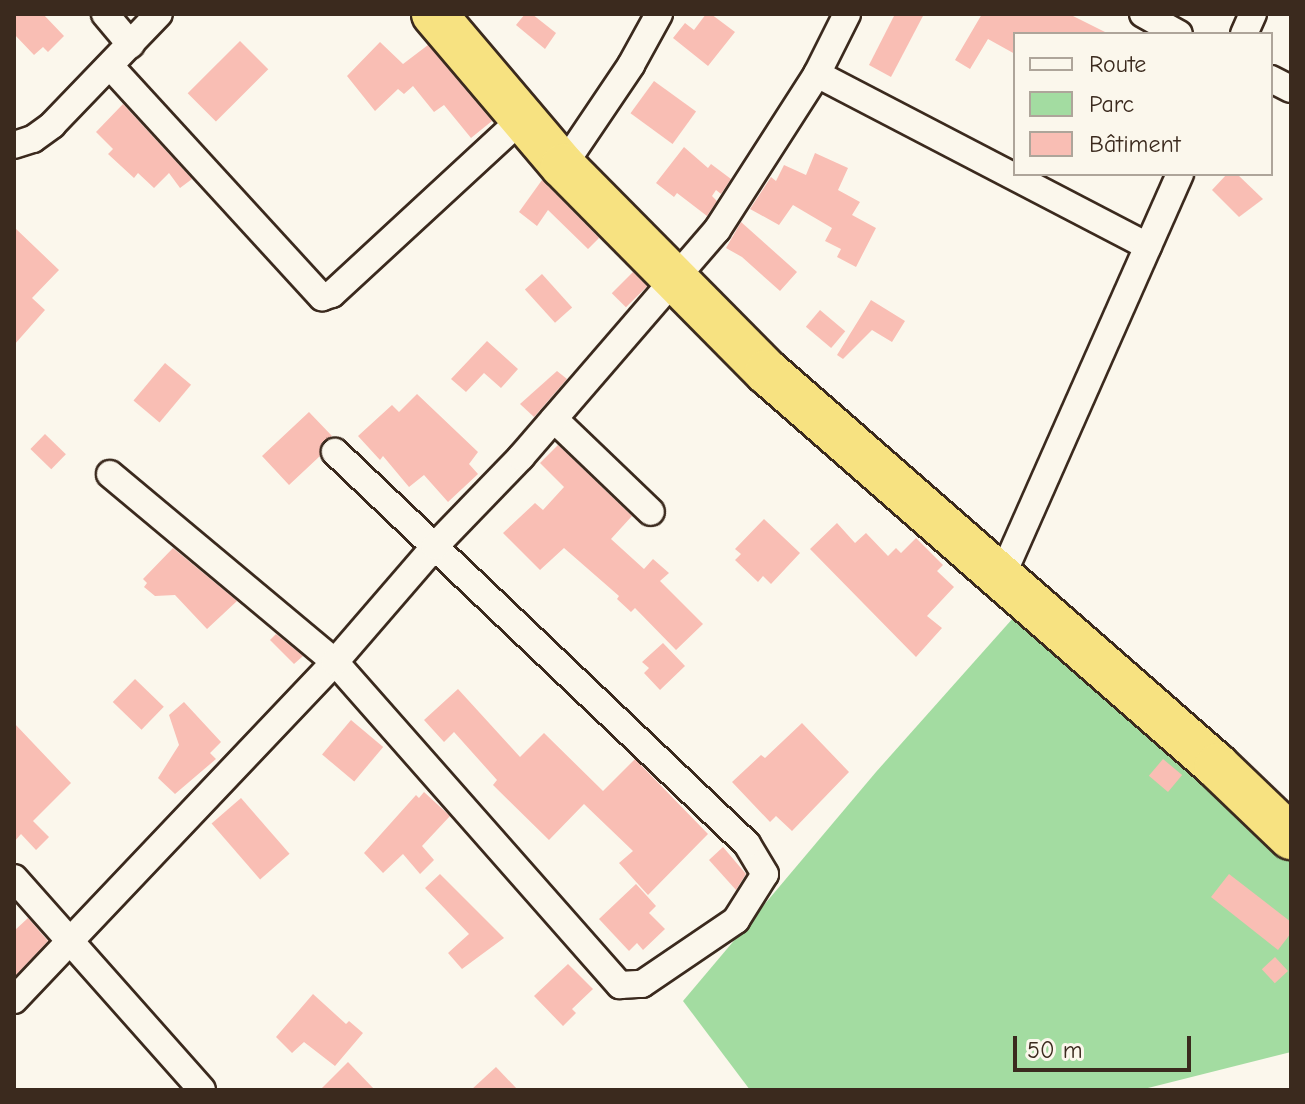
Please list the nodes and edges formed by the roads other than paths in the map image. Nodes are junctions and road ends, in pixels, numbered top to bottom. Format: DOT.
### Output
graph roads {
  1 [pos="105,14"];
  2 [pos="159,14"];
  3 [pos="434,14"];
  4 [pos="659,14"];
  5 [pos="847,14"];
  6 [pos="1143,14"];
  7 [pos="1175,32"];
  8 [pos="131,45"];
  9 [pos="110,66"];
  10 [pos="817,74"];
  11 [pos="1273,80"];
  12 [pos="1291,89"];
  13 [pos="523,118"];
  14 [pos="14,145"];
  15 [pos="563,166"];
  16 [pos="1013,176"];
  17 [pos="1013,176"];
  18 [pos="1179,176"];
  19 [pos="1148,246"];
  20 [pos="675,276"];
  21 [pos="554,419"];
  22 [pos="335,452"];
  23 [pos="110,474"];
  24 [pos="651,512"];
  25 [pos="435,546"];
  26 [pos="1001,578"];
  27 [pos="335,662"];
  28 [pos="1291,837"];
  29 [pos="14,878"];
  30 [pos="72,940"];
  31 [pos="14,1000"];
  32 [pos="202,1090"];
  1 -- 8 [label="street"];
  2 -- 8 [label="street"];
  3 -- 13 [label="highway"];
  4 -- 15 [label="street"];
  5 -- 10 [label="street"];
  6 -- 7 [label="street"];
  8 -- 9 [label="street"];
  9 -- 13 [label="street"];
  9 -- 14 [label="street"];
  10 -- 16 [label="street"];
  10 -- 20 [label="street"];
  11 -- 12 [label="street"];
  13 -- 15 [label="highway"];
  15 -- 20 [label="highway"];
  17 -- 19 [label="street"];
  18 -- 19 [label="street"];
  19 -- 26 [label="street"];
  20 -- 21 [label="street"];
  20 -- 26 [label="highway"];
  21 -- 24 [label="street"];
  21 -- 25 [label="street"];
  22 -- 25 [label="street"];
  23 -- 27 [label="street"];
  25 -- 27 [label="street"];
  25 -- 27 [label="street"];
  26 -- 28 [label="highway"];
  27 -- 30 [label="street"];
  29 -- 30 [label="street"];
  30 -- 31 [label="street"];
  30 -- 32 [label="street"];
}
